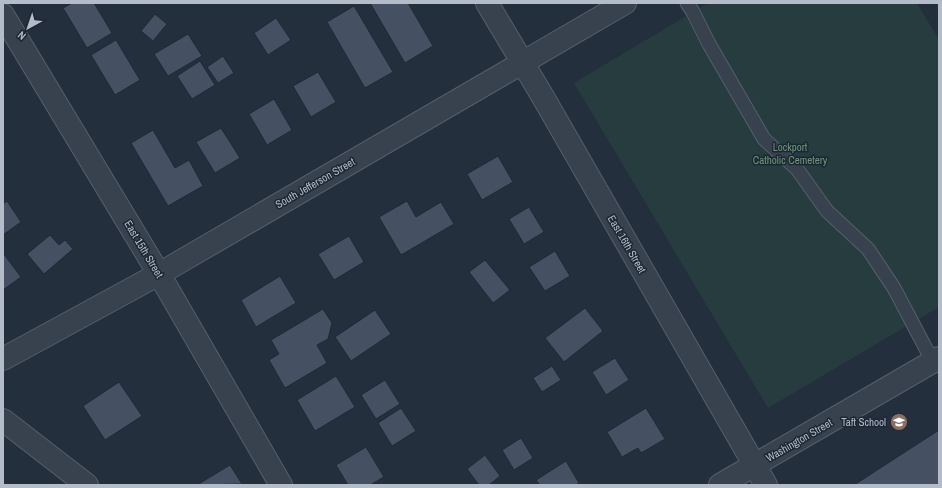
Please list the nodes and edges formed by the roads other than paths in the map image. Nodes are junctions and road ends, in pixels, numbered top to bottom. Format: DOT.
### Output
graph roads {
  1 [pos="487,3"];
  2 [pos="625,3"];
  3 [pos="687,3"];
  4 [pos="3,15"];
  5 [pos="523,63"];
  6 [pos="159,274"];
  7 [pos="3,359"];
  8 [pos="936,360"];
  9 [pos="3,420"];
  10 [pos="754,465"];
  11 [pos="87,485"];
  12 [pos="281,485"];
  13 [pos="720,485"];
  14 [pos="766,485"];
  1 -- 5 [label="street, East 16th Street"];
  2 -- 5 [label="street, South Jefferson Street"];
  3 -- 8 [label="lane"];
  4 -- 6 [label="street, East 15th Street"];
  5 -- 6 [label="street, South Jefferson Street"];
  5 -- 10 [label="street, East 16th Street"];
  6 -- 7 [label="street, South Jefferson Street"];
  6 -- 12 [label="street, East 15th Street"];
  8 -- 10 [label="street, Washington Street"];
  9 -- 11 [label="street"];
  10 -- 13 [label="street, Washington Street"];
  10 -- 14 [label="street, East 16th Street"];
}
